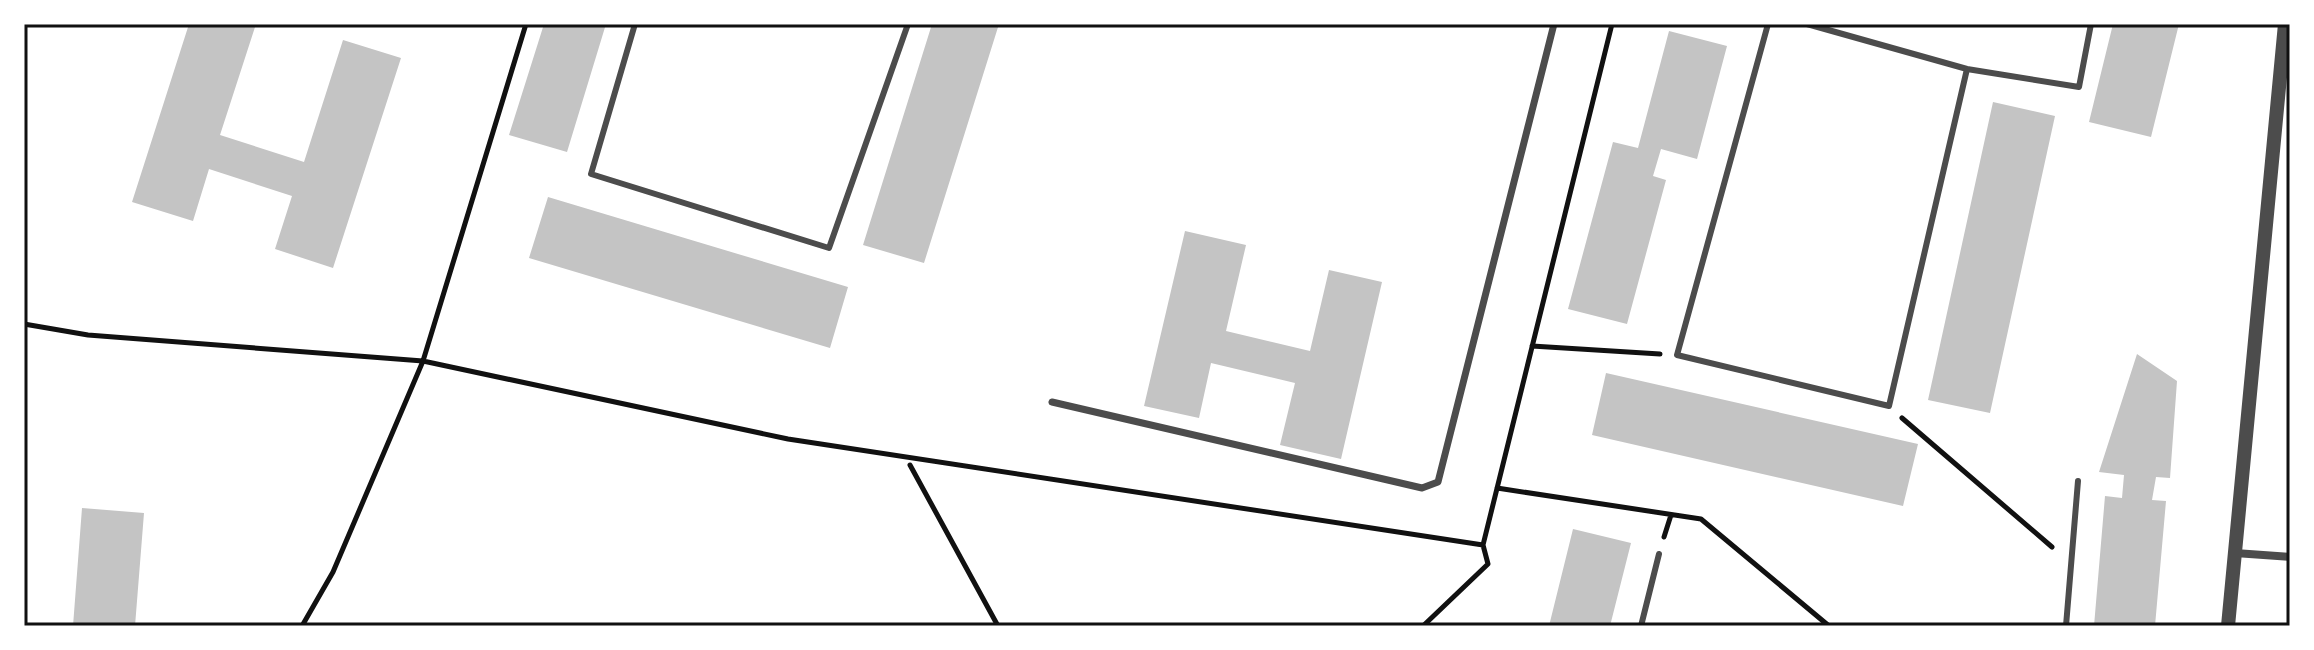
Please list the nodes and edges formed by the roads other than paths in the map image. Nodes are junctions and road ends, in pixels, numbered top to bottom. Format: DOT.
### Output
graph roads {
  1 [pos="635,24"];
  2 [pos="651,24"];
  3 [pos="666,24"];
  4 [pos="908,24"];
  5 [pos="1554,24"];
  6 [pos="1768,24"];
  7 [pos="1807,24"];
  8 [pos="2091,24"];
  9 [pos="2285,24"];
  10 [pos="1967,69"];
  11 [pos="1052,402"];
  12 [pos="2078,481"];
  13 [pos="2235,553"];
  14 [pos="1659,554"];
  15 [pos="2290,557"];
  16 [pos="1641,626"];
  17 [pos="2066,626"];
  18 [pos="2228,626"];
  1 -- 4 [label="lane"];
  2 -- 3 [label="lane"];
  5 -- 11 [label="street"];
  6 -- 10 [label="lane"];
  7 -- 10 [label="lane"];
  8 -- 10 [label="lane"];
  9 -- 13 [label="street"];
  12 -- 17 [label="lane"];
  13 -- 15 [label="street"];
  13 -- 18 [label="street"];
  14 -- 16 [label="lane"];
}
